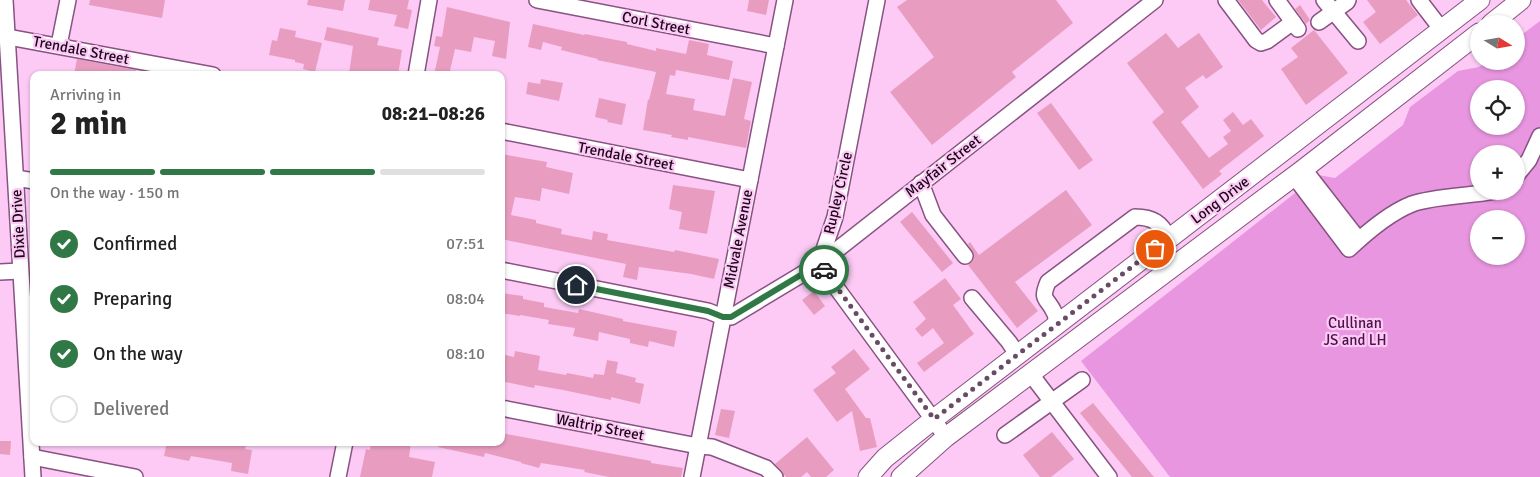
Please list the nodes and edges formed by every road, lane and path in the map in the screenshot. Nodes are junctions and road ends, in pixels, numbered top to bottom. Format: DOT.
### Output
graph roads {
  1 [pos="5,0"];
  2 [pos="68,0"];
  3 [pos="429,0"];
  4 [pos="537,0"];
  5 [pos="784,0"];
  6 [pos="877,0"];
  7 [pos="1155,0"];
  8 [pos="1226,0"];
  9 [pos="1277,0"];
  10 [pos="1324,0"];
  11 [pos="1348,0"];
  12 [pos="1419,0"];
  13 [pos="1480,0"];
  14 [pos="1521,0"];
  15 [pos="1334,12"];
  16 [pos="1502,15"];
  17 [pos="1319,22"];
  18 [pos="1442,30"];
  19 [pos="8,37"];
  20 [pos="1470,40"];
  21 [pos="1358,41"];
  22 [pos="59,45"];
  23 [pos="776,46"];
  24 [pos="1414,51"];
  25 [pos="192,71"];
  26 [pos="417,71"];
  27 [pos="1428,72"];
  28 [pos="5,97"];
  29 [pos="505,132"];
  30 [pos="1540,136"];
  31 [pos="1283,151"];
  32 [pos="1525,165"];
  33 [pos="1301,171"];
  34 [pos="16,178"];
  35 [pos="30,180"];
  36 [pos="750,180"];
  37 [pos="921,183"];
  38 [pos="1470,195"];
  39 [pos="1169,238"];
  40 [pos="965,256"];
  41 [pos="1184,258"];
  42 [pos="819,264"];
  43 [pos="20,271"];
  44 [pos="505,271"];
  45 [pos="0,272"];
  46 [pos="972,298"];
  47 [pos="29,317"];
  48 [pos="723,317"];
  49 [pos="1057,324"];
  50 [pos="1066,346"];
  51 [pos="1018,354"];
  52 [pos="30,364"];
  53 [pos="1030,373"];
  54 [pos="1082,380"];
  55 [pos="1052,402"];
  56 [pos="505,409"];
  57 [pos="934,419"];
  58 [pos="1005,435"];
  59 [pos="946,436"];
  60 [pos="32,446"];
  61 [pos="343,446"];
  62 [pos="698,446"];
  63 [pos="32,457"];
  64 [pos="1103,475"];
  65 [pos="33,477"];
  66 [pos="136,477"];
  67 [pos="338,477"];
  68 [pos="692,477"];
  69 [pos="775,477"];
  70 [pos="868,477"];
  71 [pos="901,477"];
  1 -- 19 [label="street, Dixie Drive"];
  2 -- 22 [label="street"];
  3 -- 26 [label="street"];
  4 -- 23 [label="street, Corl Street"];
  5 -- 23 [label="street, Midvale Avenue"];
  6 -- 42 [label="street, Rupley Circle"];
  7 -- 37 [label="street, Mayfair Street"];
  8 -- 9 [label="street"];
  10 -- 15 [label="street"];
  11 -- 15 [label="street"];
  12 -- 18 [label="street"];
  13 -- 18 [label="main road, Long Drive"];
  14 -- 16 [label="main road"];
  15 -- 17 [label="street"];
  15 -- 21 [label="street"];
  18 -- 24 [label="main road, Long Drive"];
  19 -- 22 [label="street, Trendale Street"];
  19 -- 28 [label="street, Dixie Drive"];
  20 -- 27 [label="main road, Long Drive"];
  22 -- 25 [label="street, Trendale Street"];
  23 -- 36 [label="street, Midvale Avenue"];
  24 -- 27 [label="main road"];
  24 -- 31 [label="main road, Long Drive"];
  27 -- 33 [label="main road, Long Drive"];
  28 -- 34 [label="street, Dixie Drive"];
  29 -- 36 [label="street, Trendale Street"];
  30 -- 32 [label="street"];
  31 -- 33 [label="main road"];
  31 -- 39 [label="main road, Long Drive"];
  33 -- 38 [label="street"];
  33 -- 41 [label="main road, Long Drive"];
  34 -- 35 [label="street"];
  34 -- 43 [label="street, Dixie Drive"];
  36 -- 48 [label="street, Midvale Avenue"];
  37 -- 40 [label="street"];
  37 -- 42 [label="street, Mayfair Street"];
  39 -- 41 [label="main road"];
  39 -- 49 [label="main road, Long Drive"];
  39 -- 49 [label="street"];
  41 -- 50 [label="main road, Long Drive"];
  42 -- 48 [label="street, Mayfair Street"];
  42 -- 57 [label="street"];
  43 -- 45 [label="street"];
  43 -- 47 [label="street, Dixie Drive"];
  44 -- 48 [label="street"];
  46 -- 51 [label="street"];
  47 -- 52 [label="street, Dixie Drive"];
  48 -- 62 [label="street, Midvale Avenue"];
  49 -- 50 [label="main road"];
  49 -- 51 [label="main road, Long Drive"];
  50 -- 53 [label="main road, Long Drive"];
  51 -- 57 [label="main road, Long Drive"];
  53 -- 55 [label="street"];
  53 -- 59 [label="main road, Long Drive"];
  54 -- 55 [label="street"];
  55 -- 58 [label="street"];
  55 -- 64 [label="street"];
  56 -- 62 [label="street, Waltrip Street"];
  57 -- 59 [label="street"];
  57 -- 70 [label="main road, Long Drive"];
  59 -- 71 [label="main road, Long Drive"];
  60 -- 63 [label="street, Dixie Drive"];
  61 -- 67 [label="street"];
  62 -- 68 [label="street, Midvale Avenue"];
  62 -- 69 [label="street, Waltrip Street"];
  63 -- 65 [label="street, Dixie Drive"];
  63 -- 66 [label="street"];
}
